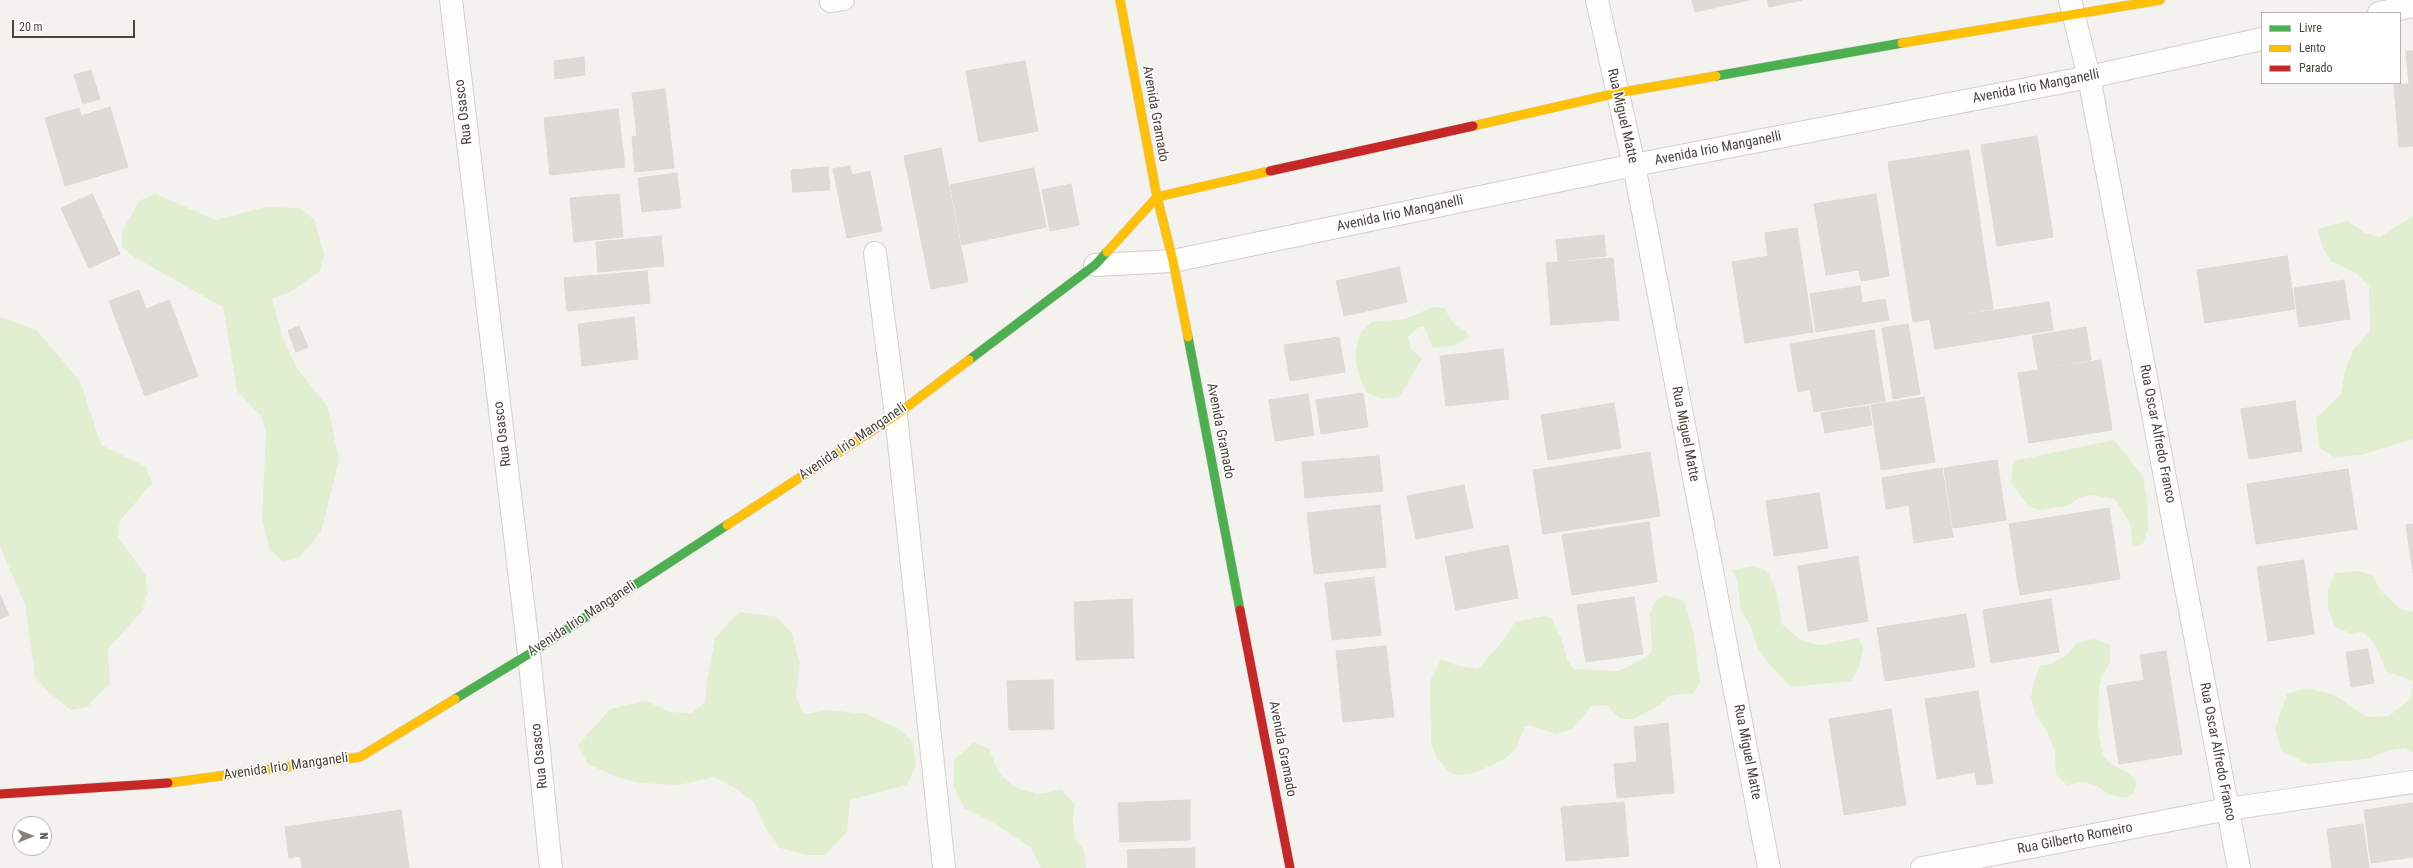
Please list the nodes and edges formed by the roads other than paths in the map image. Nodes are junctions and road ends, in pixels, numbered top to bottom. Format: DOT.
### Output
graph roads {
  1 [pos="451,0"];
  2 [pos="1120,0"];
  3 [pos="1597,0"];
  4 [pos="2160,0"];
  5 [pos="2072,6"];
  6 [pos="2413,6"];
  7 [pos="2384,12"];
  8 [pos="2261,39"];
  9 [pos="2089,77"];
  10 [pos="1617,93"];
  11 [pos="1634,165"];
  12 [pos="1157,196"];
  13 [pos="875,253"];
  14 [pos="1173,261"];
  15 [pos="1095,265"];
  16 [pos="896,415"];
  17 [pos="529,654"];
  18 [pos="2413,782"];
  19 [pos="2,790"];
  20 [pos="2228,809"];
  21 [pos="551,868"];
  22 [pos="944,868"];
  23 [pos="1290,868"];
  24 [pos="1769,868"];
  25 [pos="1922,868"];
  26 [pos="2239,868"];
  1 -- 17 [label="street, Rua Osasco"];
  2 -- 12 [label="street, Avenida Gramado"];
  3 -- 10 [label="street, Rua Miguel Matte"];
  4 -- 5 [label="street"];
  5 -- 9 [label="street, Rua Oscar Alfredo Franco"];
  5 -- 10 [label="street"];
  6 -- 7 [label="street"];
  8 -- 9 [label="street, Avenida Irio Manganelli"];
  9 -- 11 [label="street, Avenida Irio Manganelli"];
  9 -- 20 [label="street, Rua Oscar Alfredo Franco"];
  10 -- 11 [label="street, Rua Miguel Matte"];
  10 -- 12 [label="street"];
  11 -- 14 [label="street, Avenida Irio Manganelli"];
  11 -- 24 [label="street, Rua Miguel Matte"];
  12 -- 14 [label="street, Avenida Gramado"];
  12 -- 15 [label="street, Avenida Irio Manganeli"];
  13 -- 16 [label="street"];
  14 -- 15 [label="street"];
  14 -- 23 [label="street, Avenida Gramado"];
  15 -- 16 [label="street, Avenida Irio Manganeli"];
  16 -- 17 [label="street, Avenida Irio Manganeli"];
  16 -- 22 [label="street"];
  17 -- 19 [label="street, Avenida Irio Manganeli"];
  17 -- 21 [label="street, Rua Osasco"];
  18 -- 20 [label="street, Rua Gilberto Romeiro"];
  20 -- 25 [label="street, Rua Gilberto Romeiro"];
  20 -- 26 [label="street, Rua Oscar Alfredo Franco"];
}
